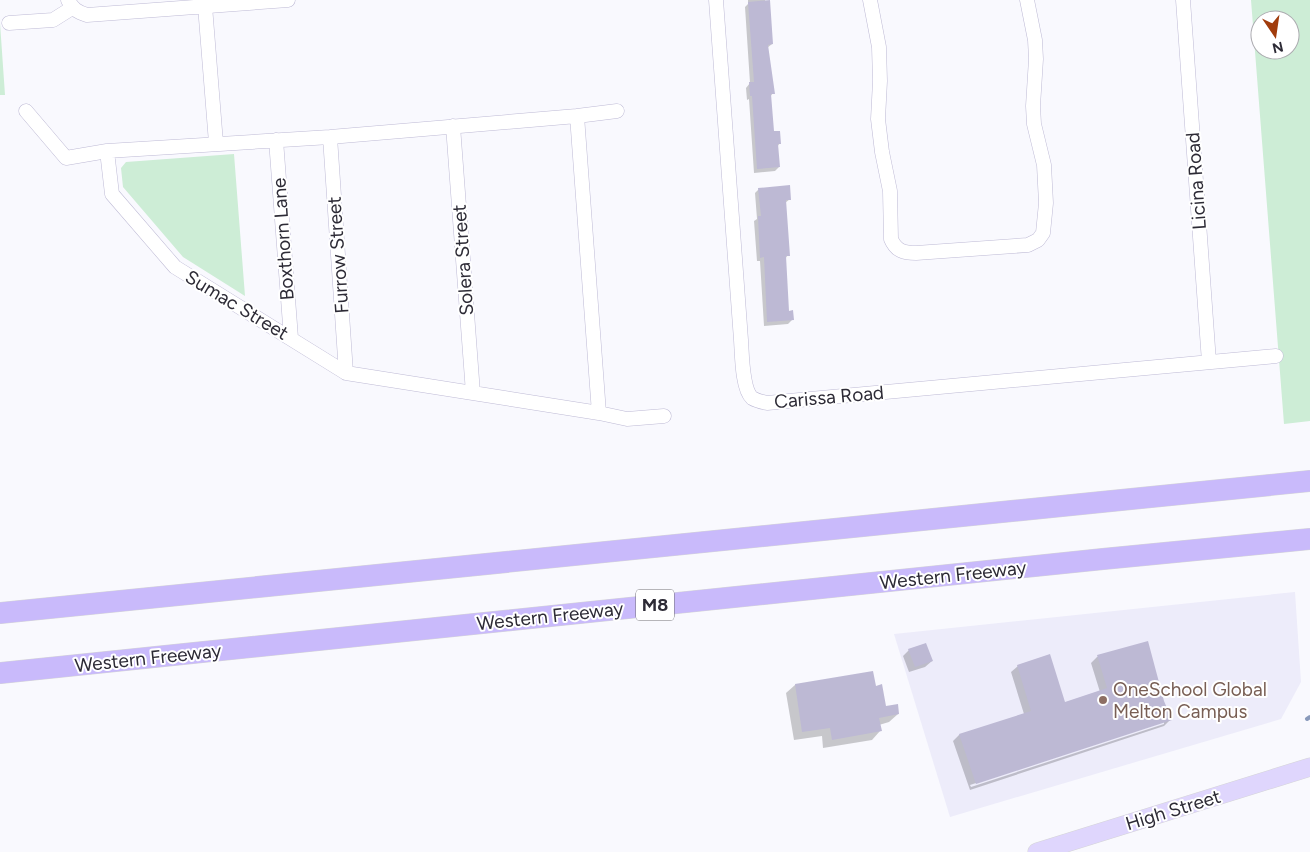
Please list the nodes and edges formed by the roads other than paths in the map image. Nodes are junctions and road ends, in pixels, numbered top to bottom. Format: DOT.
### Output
graph roads {
  1 [pos="288,0"];
  2 [pos="716,0"];
  3 [pos="870,0"];
  4 [pos="1027,0"];
  5 [pos="1183,0"];
  6 [pos="70,4"];
  7 [pos="206,6"];
  8 [pos="9,23"];
  9 [pos="26,111"];
  10 [pos="617,111"];
  11 [pos="577,116"];
  12 [pos="453,126"];
  13 [pos="330,137"];
  14 [pos="276,140"];
  15 [pos="216,143"];
  16 [pos="107,151"];
  17 [pos="291,338"];
  18 [pos="1276,356"];
  19 [pos="1209,362"];
  20 [pos="346,373"];
  21 [pos="473,393"];
  22 [pos="599,413"];
  23 [pos="664,416"];
  24 [pos="1310,481"];
  25 [pos="1310,539"];
  26 [pos="0,613"];
  27 [pos="0,673"];
  28 [pos="1310,767"];
  29 [pos="1037,852"];
  1 -- 7 [label="street"];
  2 -- 19 [label="street, Carissa Road"];
  3 -- 4 [label="street"];
  5 -- 19 [label="street, Licina Road"];
  6 -- 7 [label="street"];
  6 -- 8 [label="street"];
  7 -- 15 [label="street"];
  9 -- 16 [label="street"];
  10 -- 11 [label="street"];
  11 -- 12 [label="street"];
  11 -- 22 [label="street"];
  12 -- 13 [label="street"];
  12 -- 21 [label="street, Solera Street"];
  13 -- 14 [label="street"];
  13 -- 20 [label="street, Furrow Street"];
  14 -- 15 [label="street"];
  14 -- 17 [label="street, Boxthorn Lane"];
  15 -- 16 [label="street"];
  16 -- 17 [label="street, Sumac Street"];
  17 -- 20 [label="street, Sumac Street"];
  18 -- 19 [label="street, Carissa Road"];
  20 -- 21 [label="street, Sumac Street"];
  21 -- 22 [label="street, Sumac Street"];
  22 -- 23 [label="street, Sumac Street"];
  24 -- 26 [label="highway"];
  25 -- 27 [label="highway, Western Freeway / M8"];
  28 -- 29 [label="main road, High Street"];
}
